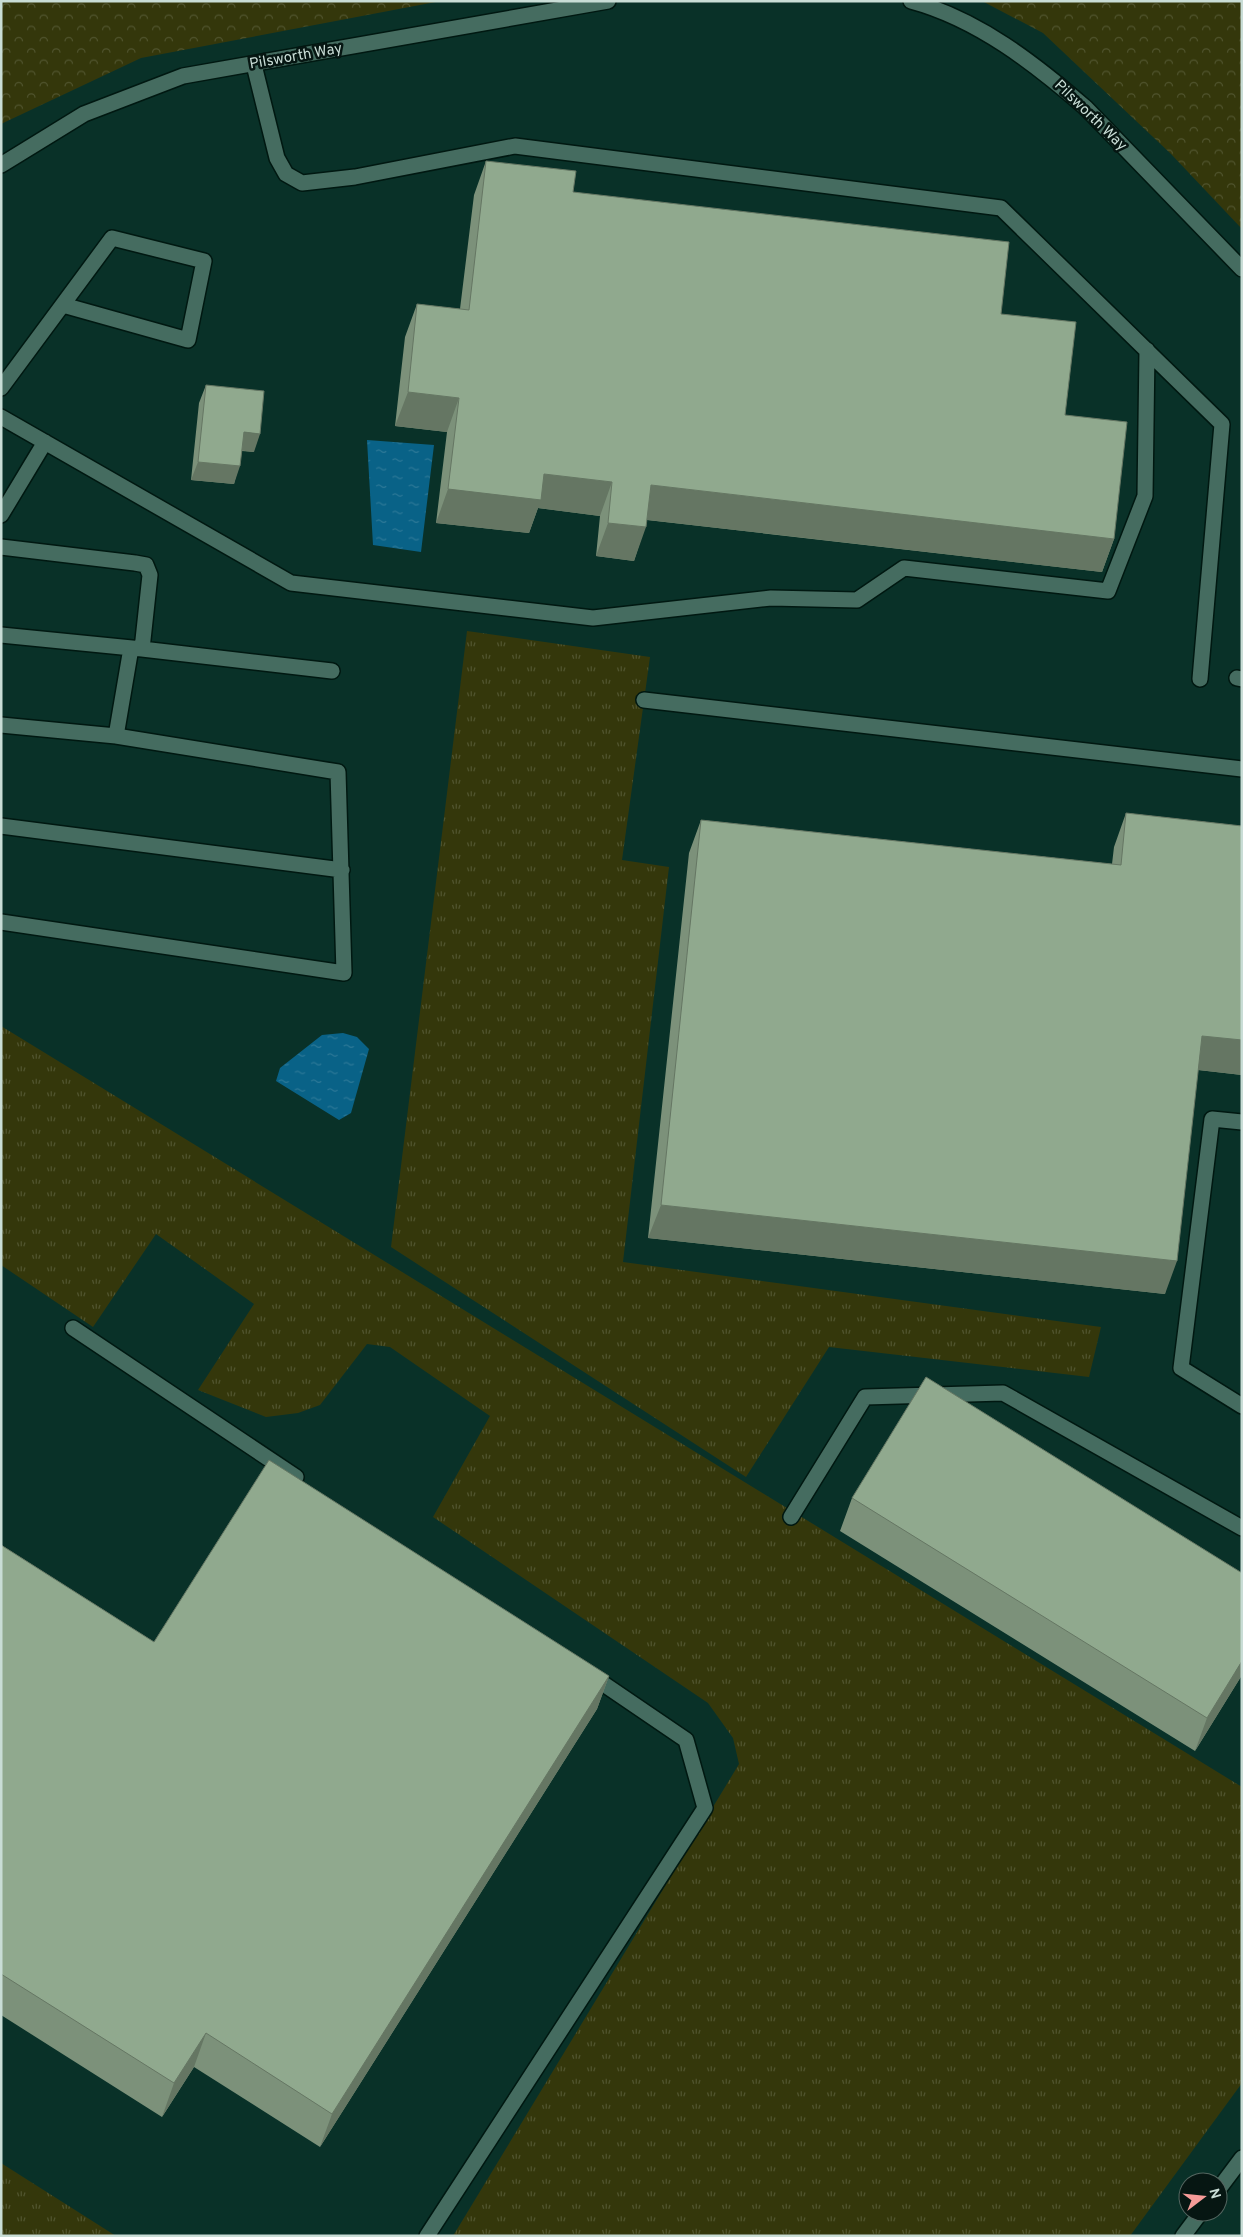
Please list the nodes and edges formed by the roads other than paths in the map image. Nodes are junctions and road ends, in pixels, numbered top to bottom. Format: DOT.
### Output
graph roads {
  1 [pos="608,1"];
  2 [pos="911,1"];
  3 [pos="254,65"];
  4 [pos="1,165"];
  5 [pos="1242,269"];
  6 [pos="63,305"];
  7 [pos="1147,350"];
  8 [pos="1,388"];
  9 [pos="1,417"];
  10 [pos="44,442"];
  11 [pos="1,515"];
  12 [pos="1,547"];
  13 [pos="1,635"];
  14 [pos="136,649"];
  15 [pos="332,671"];
  16 [pos="1200,679"];
  17 [pos="644,700"];
  18 [pos="1,725"];
  19 [pos="116,736"];
  20 [pos="1242,769"];
  21 [pos="1,826"];
  22 [pos="342,870"];
  23 [pos="1,922"];
  24 [pos="1242,1122"];
  25 [pos="73,1328"];
  26 [pos="1242,1406"];
  27 [pos="305,1484"];
  28 [pos="791,1517"];
  29 [pos="1242,1528"];
  30 [pos="578,1667"];
  31 [pos="1242,2158"];
  32 [pos="1228,2177"];
  33 [pos="1194,2222"];
  34 [pos="427,2236"];
  35 [pos="1183,2236"];
  1 -- 3 [label="street, Pilsworth Way"];
  2 -- 5 [label="street, Pilsworth Way"];
  3 -- 4 [label="street, Pilsworth Way"];
  3 -- 7 [label="street"];
  6 -- 6 [label="street"];
  6 -- 8 [label="street"];
  7 -- 10 [label="street"];
  7 -- 16 [label="street"];
  9 -- 10 [label="street"];
  10 -- 11 [label="street"];
  12 -- 14 [label="street"];
  13 -- 14 [label="street"];
  14 -- 15 [label="street"];
  14 -- 19 [label="street"];
  17 -- 20 [label="street"];
  18 -- 19 [label="street"];
  19 -- 22 [label="street"];
  21 -- 22 [label="street"];
  22 -- 23 [label="street"];
  24 -- 26 [label="street"];
  25 -- 27 [label="street"];
  28 -- 29 [label="street"];
  30 -- 34 [label="street"];
  31 -- 32 [label="street"];
  33 -- 35 [label="street"];
}
